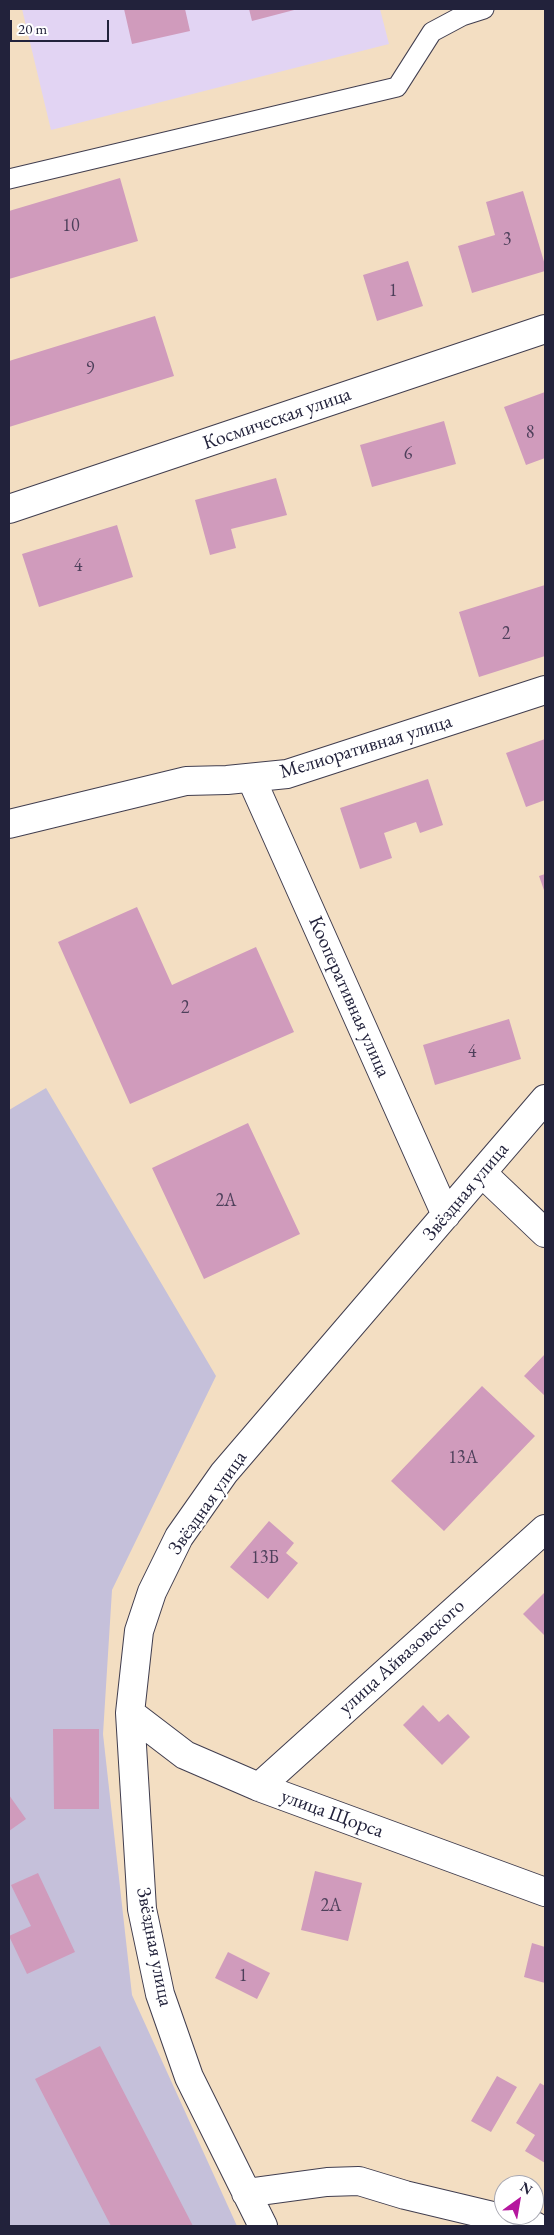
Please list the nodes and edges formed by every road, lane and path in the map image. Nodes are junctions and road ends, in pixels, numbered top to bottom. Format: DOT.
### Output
graph roads {
  1 [pos="484,9"];
  2 [pos="9,179"];
  3 [pos="545,329"];
  4 [pos="9,509"];
  5 [pos="545,690"];
  6 [pos="251,778"];
  7 [pos="9,824"];
  8 [pos="545,1099"];
  9 [pos="482,1173"];
  10 [pos="446,1215"];
  11 [pos="545,1234"];
  12 [pos="545,1529"];
  13 [pos="130,1713"];
  14 [pos="259,1787"];
  15 [pos="545,1892"];
  16 [pos="246,2193"];
  17 [pos="263,2226"];
  18 [pos="535,2226"];
  1 -- 2 [label="lane"];
  3 -- 4 [label="street, Космическая улица"];
  5 -- 6 [label="street, Мелиоративная улица"];
  6 -- 7 [label="street, Мелиоративная улица"];
  6 -- 10 [label="street, Кооперативная улица"];
  8 -- 9 [label="street, Звёздная улица"];
  9 -- 10 [label="street, Звёздная улица"];
  9 -- 11 [label="street"];
  10 -- 13 [label="street, Звёздная улица"];
  12 -- 14 [label="street, улица Айвазовского"];
  13 -- 14 [label="street, улица Щорса"];
  13 -- 16 [label="street, Звёздная улица"];
  14 -- 15 [label="street, улица Щорса"];
  16 -- 17 [label="street, Звёздная улица"];
  16 -- 18 [label="street"];
}
